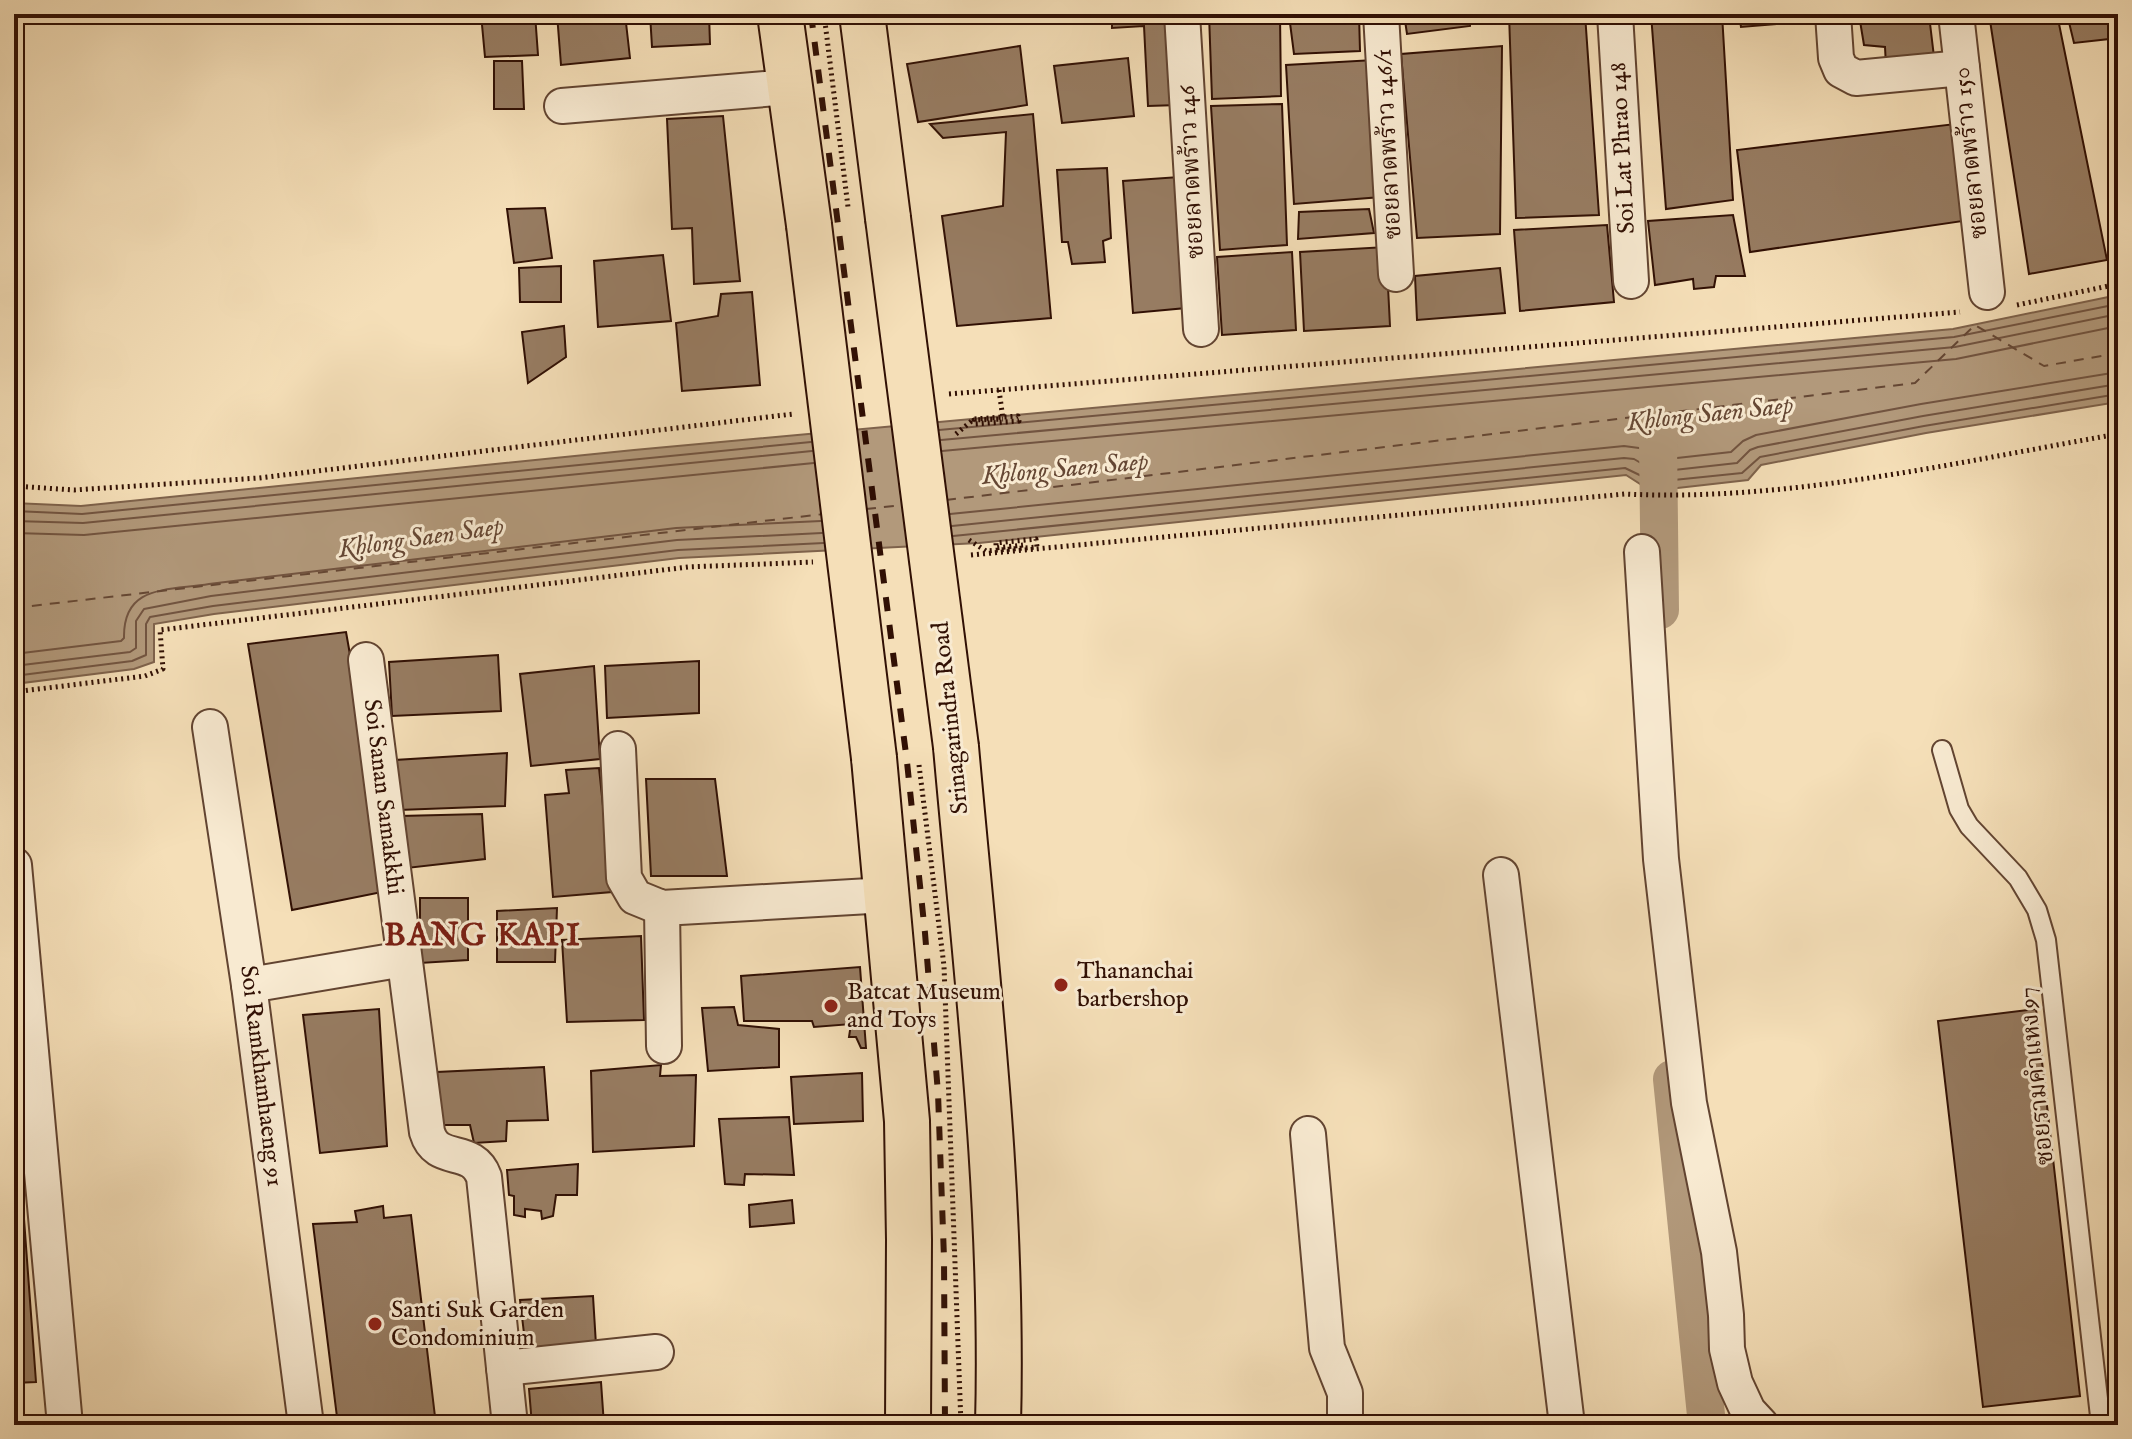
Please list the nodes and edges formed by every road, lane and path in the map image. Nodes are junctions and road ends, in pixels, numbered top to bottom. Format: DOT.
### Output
graph roads {
  1 [pos="780,14"];
  2 [pos="862,14"];
  3 [pos="1182,14"];
  4 [pos="1381,14"];
  5 [pos="1615,14"];
  6 [pos="1833,14"];
  7 [pos="1956,14"];
  8 [pos="1962,68"];
  9 [pos="789,87"];
  10 [pos="562,106"];
  11 [pos="1396,274"];
  12 [pos="1631,281"];
  13 [pos="2118,284"];
  14 [pos="1990,303"];
  15 [pos="1201,329"];
  16 [pos="999,390"];
  17 [pos="942,395"];
  18 [pos="804,413"];
  19 [pos="974,419"];
  20 [pos="2118,434"];
  21 [pos="14,486"];
  22 [pos="1649,495"];
  23 [pos="1024,548"];
  24 [pos="986,551"];
  25 [pos="1642,552"];
  26 [pos="366,660"];
  27 [pos="210,727"];
  28 [pos="618,749"];
  29 [pos="1942,750"];
  30 [pos="14,865"];
  31 [pos="1501,875"];
  32 [pos="887,895"];
  33 [pos="662,908"];
  34 [pos="404,959"];
  35 [pos="249,985"];
  36 [pos="21,1011"];
  37 [pos="664,1046"];
  38 [pos="1308,1134"];
  39 [pos="656,1352"];
  40 [pos="908,1354"];
  41 [pos="504,1368"];
  42 [pos="65,1425"];
  43 [pos="306,1425"];
  44 [pos="510,1425"];
  45 [pos="891,1425"];
  46 [pos="908,1425"];
  47 [pos="998,1425"];
  48 [pos="1345,1425"];
  49 [pos="1567,1425"];
  50 [pos="1761,1425"];
  51 [pos="2101,1425"];
  1 -- 9 [label="main road"];
  2 -- 47 [label="main road, Srinagarindra Road, bridge"];
  3 -- 15 [label="street, ซอยลาดพร้าว 146"];
  4 -- 11 [label="street, ซอยลาดพร้าว 146/1"];
  5 -- 12 [label="street, Soi Lat Phrao 148"];
  6 -- 8 [label="street"];
  7 -- 8 [label="street, ซอยลาดพร้าว 150"];
  8 -- 14 [label="street, ซอยลาดพร้าว 150"];
  9 -- 10 [label="street"];
  9 -- 32 [label="main road, bridge"];
  13 -- 14 [label="path"];
  14 -- 16 [label="path"];
  16 -- 17 [label="path"];
  16 -- 19 [label="path, bridge"];
  18 -- 21 [label="path"];
  20 -- 22 [label="path"];
  23 -- 24 [label="path, bridge"];
  25 -- 50 [label="street"];
  26 -- 34 [label="street, Soi Sanan Samakkhi"];
  27 -- 35 [label="street, Soi Ramkhamhaeng 91"];
  28 -- 33 [label="street"];
  29 -- 51 [label="lane, ซอยรามคำแหง 97"];
  30 -- 36 [label="street"];
  31 -- 49 [label="street"];
  32 -- 33 [label="street"];
  32 -- 40 [label="main road"];
  33 -- 37 [label="street"];
  34 -- 35 [label="street"];
  34 -- 41 [label="street, Soi Sanan Samakkhi"];
  35 -- 43 [label="street, Soi Ramkhamhaeng 91"];
  36 -- 42 [label="street"];
  38 -- 48 [label="street"];
  39 -- 41 [label="street"];
  40 -- 45 [label="main road"];
  40 -- 46 [label="main road"];
  41 -- 44 [label="street, Soi Sanan Samakkhi"];
}
